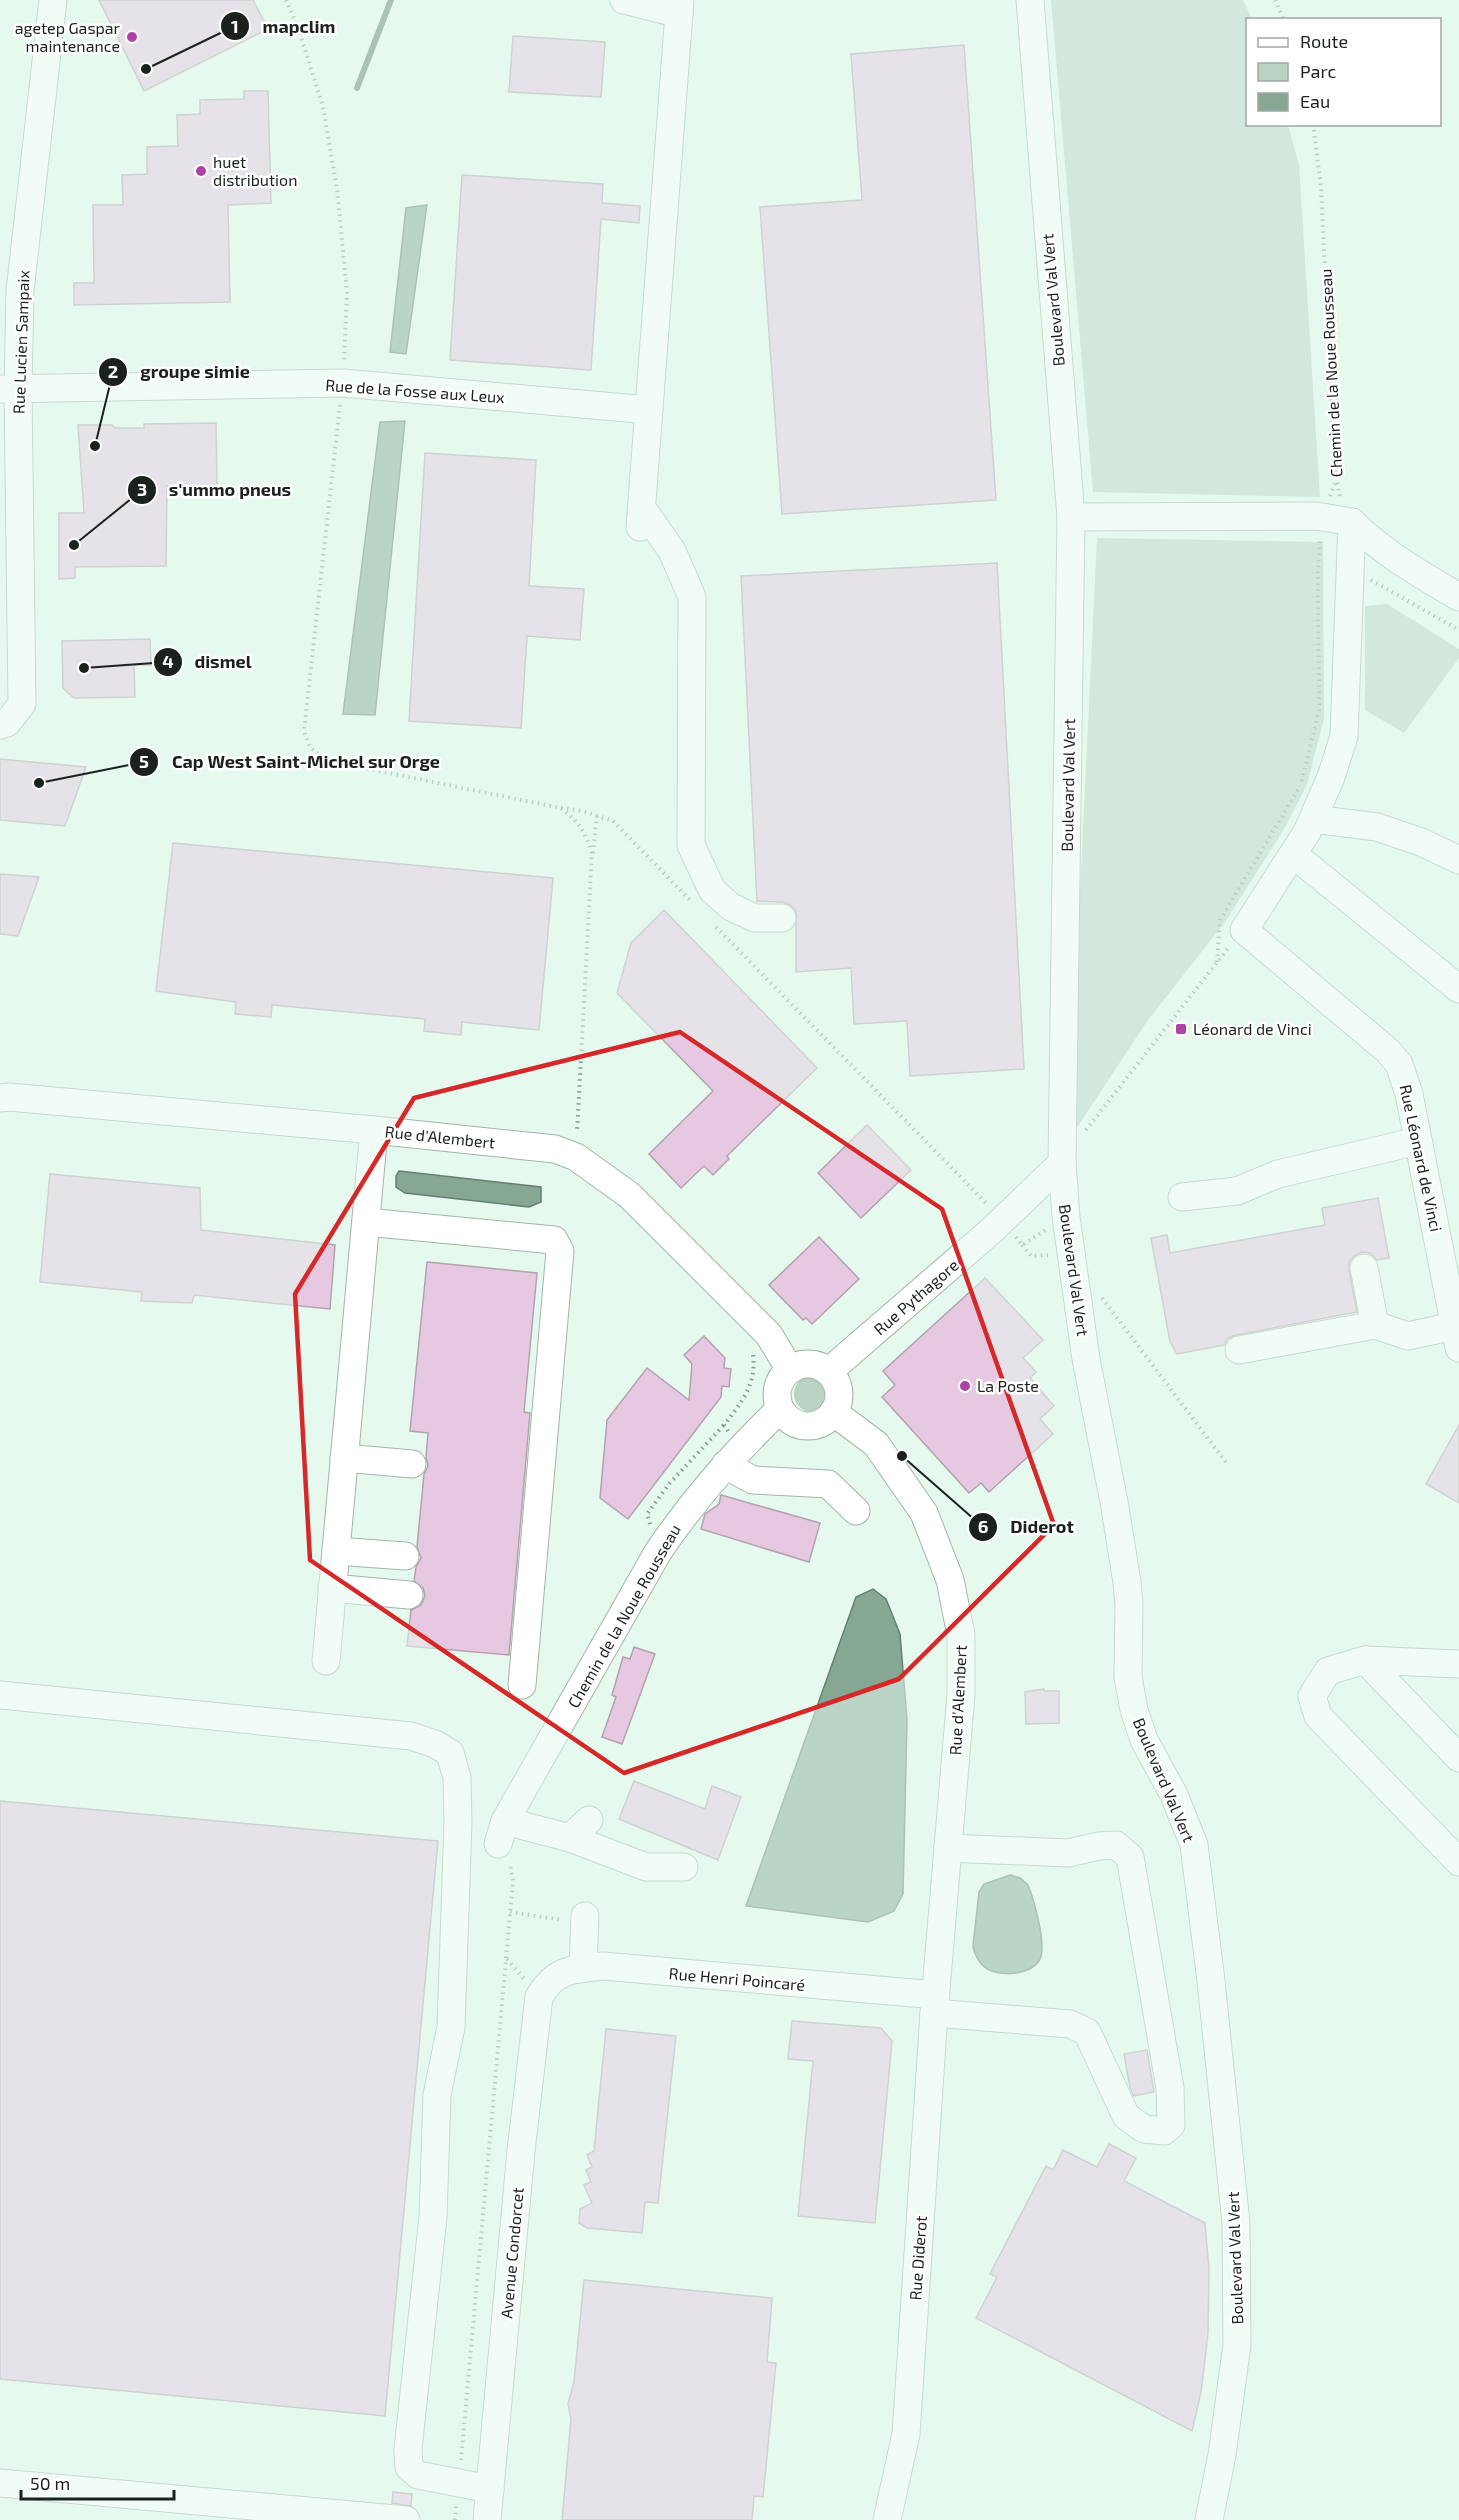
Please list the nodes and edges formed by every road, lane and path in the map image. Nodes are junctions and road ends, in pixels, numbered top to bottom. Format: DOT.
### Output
graph roads {
  1 [pos="53,0"];
  2 [pos="286,0"];
  3 [pos="624,0"];
  4 [pos="1030,0"];
  5 [pos="1275,0"];
  6 [pos="679,7"];
  7 [pos="1283,18"];
  8 [pos="1313,126"];
  9 [pos="343,383"];
  10 [pos="9,390"];
  11 [pos="649,410"];
  12 [pos="1336,481"];
  13 [pos="1071,517"];
  14 [pos="1322,517"];
  15 [pos="1352,522"];
  16 [pos="1318,571"];
  17 [pos="1324,571"];
  18 [pos="1374,582"];
  19 [pos="1459,597"];
  20 [pos="1459,630"];
  21 [pos="0,724"];
  22 [pos="561,808"];
  23 [pos="597,816"];
  24 [pos="1313,819"];
  25 [pos="592,853"];
  26 [pos="1293,855"];
  27 [pos="1459,860"];
  28 [pos="696,906"];
  29 [pos="782,918"];
  30 [pos="712,923"];
  31 [pos="1244,930"];
  32 [pos="1217,963"];
  33 [pos="1459,989"];
  34 [pos="0,1098"];
  35 [pos="374,1130"];
  36 [pos="1080,1138"];
  37 [pos="1418,1141"];
  38 [pos="576,1157"];
  39 [pos="1062,1163"];
  40 [pos="1182,1197"];
  41 [pos="1003,1220"];
  42 [pos="366,1222"];
  43 [pos="1022,1245"];
  44 [pos="1071,1253"];
  45 [pos="1364,1268"];
  46 [pos="1101,1289"];
  47 [pos="1375,1325"];
  48 [pos="1457,1337"];
  49 [pos="753,1350"];
  50 [pos="1239,1350"];
  51 [pos="790,1370"];
  52 [pos="828,1372"];
  53 [pos="780,1409"];
  54 [pos="833,1412"];
  55 [pos="732,1457"];
  56 [pos="344,1458"];
  57 [pos="412,1464"];
  58 [pos="1228,1465"];
  59 [pos="856,1511"];
  60 [pos="336,1551"];
  61 [pos="405,1556"];
  62 [pos="333,1588"];
  63 [pos="409,1595"];
  64 [pos="1365,1660"];
  65 [pos="326,1661"];
  66 [pos="1459,1664"];
  67 [pos="522,1685"];
  68 [pos="0,1695"];
  69 [pos="1459,1758"];
  70 [pos="589,1820"];
  71 [pos="502,1833"];
  72 [pos="570,1838"];
  73 [pos="948,1848"];
  74 [pos="1459,1862"];
  75 [pos="684,1867"];
  76 [pos="510,1912"];
  77 [pos="585,1923"];
  78 [pos="583,1968"];
  79 [pos="545,1987"];
  80 [pos="935,2004"];
  81 [pos="0,2483"];
  82 [pos="458,2484"];
  83 [pos="490,2489"];
  84 [pos="406,2520"];
  85 [pos="455,2520"];
  86 [pos="487,2520"];
  87 [pos="887,2520"];
  88 [pos="1209,2520"];
  1 -- 10 [label="street, Rue Lucien Sampaix"];
  2 -- 9 [label="path"];
  3 -- 6 [label="street"];
  4 -- 13 [label="street, Boulevard Val Vert"];
  5 -- 7 [label="path"];
  6 -- 11 [label="street"];
  8 -- 12 [label="path, Chemin de la Noue Rousseau"];
  9 -- 10 [label="street, Rue de la Fosse aux Leux"];
  9 -- 11 [label="street, Rue de la Fosse aux Leux"];
  9 -- 22 [label="path"];
  10 -- 21 [label="street, Rue Lucien Sampaix"];
  11 -- 29 [label="street"];
  12 -- 14 [label="path"];
  12 -- 15 [label="path, Chemin de la Noue Rousseau"];
  13 -- 14 [label="street"];
  13 -- 39 [label="street, Boulevard Val Vert"];
  14 -- 15 [label="street"];
  14 -- 16 [label="path"];
  15 -- 19 [label="street"];
  15 -- 24 [label="street"];
  16 -- 17 [label="path"];
  16 -- 32 [label="path"];
  18 -- 20 [label="path"];
  22 -- 23 [label="path"];
  22 -- 25 [label="path"];
  23 -- 25 [label="path"];
  23 -- 28 [label="path"];
  24 -- 26 [label="street"];
  24 -- 27 [label="street"];
  25 -- 38 [label="path"];
  26 -- 31 [label="street"];
  26 -- 33 [label="street"];
  30 -- 41 [label="path"];
  31 -- 32 [label="path"];
  31 -- 37 [label="street, Rue Léonard de Vinci"];
  32 -- 36 [label="path"];
  34 -- 35 [label="street, Rue d'Alembert"];
  35 -- 38 [label="street, Rue d'Alembert"];
  35 -- 42 [label="street"];
  37 -- 40 [label="street"];
  37 -- 48 [label="street, Rue Léonard de Vinci"];
  38 -- 51 [label="street, Rue d'Alembert"];
  39 -- 41 [label="street, Rue Pythagore"];
  39 -- 44 [label="street, Boulevard Val Vert"];
  41 -- 52 [label="street, Rue Pythagore"];
  42 -- 56 [label="street"];
  42 -- 67 [label="street"];
  43 -- 44 [label="path"];
  44 -- 88 [label="street, Boulevard Val Vert"];
  45 -- 47 [label="street"];
  46 -- 58 [label="path"];
  47 -- 48 [label="street"];
  47 -- 50 [label="street"];
  49 -- 55 [label="path"];
  51 -- 52 [label="street"];
  51 -- 53 [label="street"];
  52 -- 54 [label="street"];
  53 -- 54 [label="street"];
  53 -- 55 [label="street, Chemin de la Noue Rousseau"];
  54 -- 73 [label="street, Rue d'Alembert"];
  55 -- 59 [label="street"];
  55 -- 71 [label="street, Chemin de la Noue Rousseau"];
  56 -- 57 [label="street"];
  56 -- 60 [label="street"];
  60 -- 61 [label="street"];
  60 -- 62 [label="street"];
  62 -- 63 [label="street"];
  62 -- 65 [label="street"];
  64 -- 66 [label="street"];
  64 -- 69 [label="street"];
  64 -- 74 [label="street"];
  68 -- 82 [label="street"];
  70 -- 72 [label="street"];
  71 -- 72 [label="street"];
  71 -- 76 [label="path"];
  72 -- 75 [label="street"];
  73 -- 80 [label="street, Rue d'Alembert"];
  73 -- 80 [label="street, Rue Henri Poincaré"];
  76 -- 77 [label="path"];
  76 -- 82 [label="path"];
  77 -- 78 [label="street"];
  78 -- 79 [label="street, Rue Henri Poincaré"];
  78 -- 80 [label="street, Rue Henri Poincaré"];
  79 -- 83 [label="street, Avenue Condorcet"];
  80 -- 87 [label="street, Rue Diderot"];
  81 -- 84 [label="street"];
  82 -- 83 [label="street"];
  82 -- 85 [label="path"];
  83 -- 86 [label="street, Avenue Condorcet"];
}
